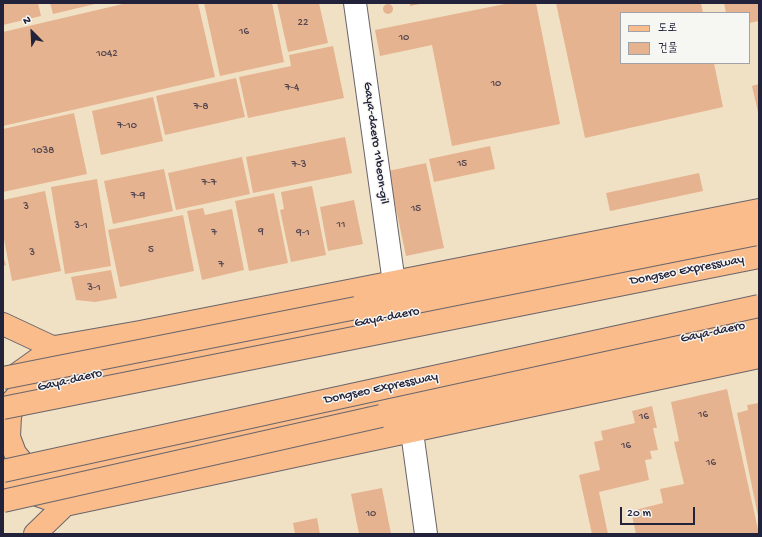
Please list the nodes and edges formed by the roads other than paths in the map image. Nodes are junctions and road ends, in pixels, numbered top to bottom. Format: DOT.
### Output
graph roads {
  1 [pos="355,3"];
  2 [pos="759,210"];
  3 [pos="759,227"];
  4 [pos="759,244"];
  5 [pos="759,257"];
  6 [pos="394,283"];
  7 [pos="759,306"];
  8 [pos="759,323"];
  9 [pos="3,324"];
  10 [pos="759,338"];
  11 [pos="55,347"];
  12 [pos="759,357"];
  13 [pos="3,378"];
  14 [pos="7,400"];
  15 [pos="412,432"];
  16 [pos="58,478"];
  17 [pos="5,488"];
  18 [pos="65,505"];
  19 [pos="35,534"];
  20 [pos="426,534"];
  1 -- 6 [label="street, Gaya-daero 11beon-gil"];
  2 -- 6 [label="main road"];
  3 -- 13 [label="main road, bridge"];
  4 -- 14 [label="main road, Gaya-daero"];
  5 -- 14 [label="main road, Dongseo Expressway, bridge"];
  6 -- 11 [label="main road"];
  7 -- 17 [label="main road, Dongseo Expressway, bridge"];
  8 -- 16 [label="main road, Gaya-daero"];
  9 -- 11 [label="main road"];
  10 -- 17 [label="main road, bridge"];
  11 -- 14 [label="main road"];
  12 -- 15 [label="main road"];
  14 -- 16 [label="main road"];
  15 -- 18 [label="main road"];
  15 -- 20 [label="street"];
  16 -- 17 [label="main road, Gaya-daero"];
  17 -- 18 [label="main road"];
  18 -- 19 [label="main road"];
}
